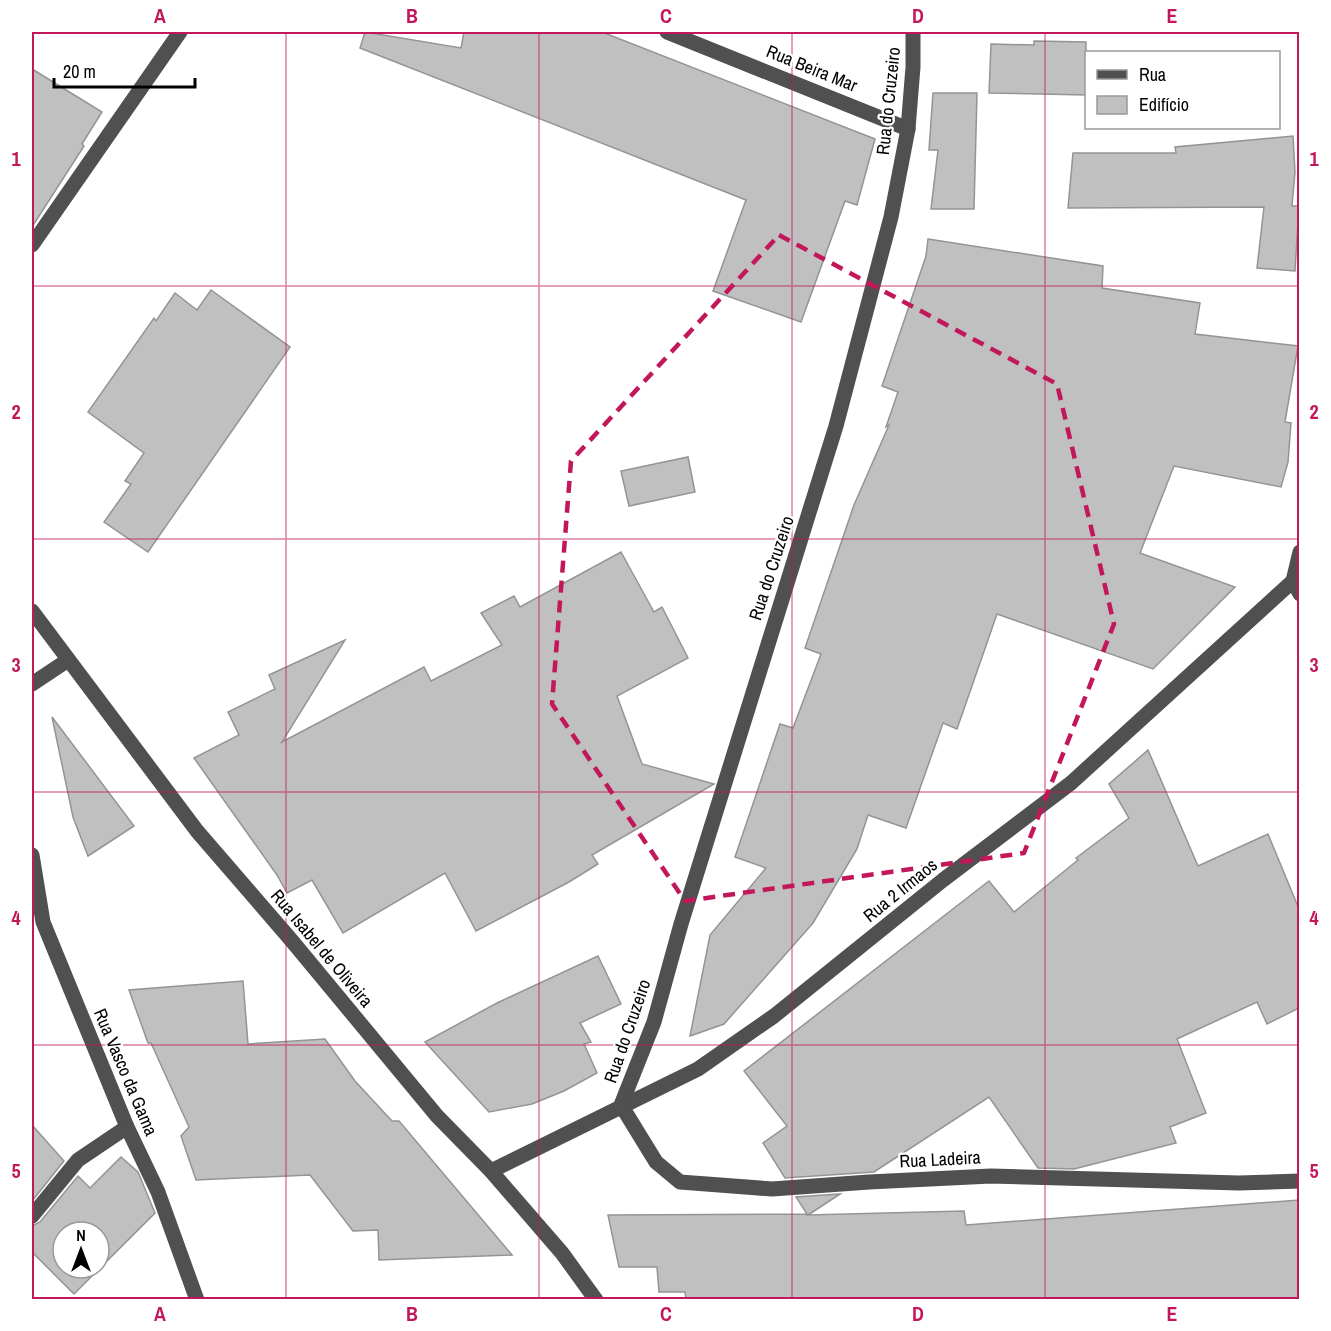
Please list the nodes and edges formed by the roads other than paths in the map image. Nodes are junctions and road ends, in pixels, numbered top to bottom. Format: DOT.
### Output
graph roads {
  1 [pos="180,32"];
  2 [pos="667,32"];
  3 [pos="913,32"];
  4 [pos="908,129"];
  5 [pos="32,245"];
  6 [pos="1299,552"];
  7 [pos="1296,587"];
  8 [pos="32,611"];
  9 [pos="68,660"];
  10 [pos="32,684"];
  11 [pos="32,855"];
  12 [pos="621,1105"];
  13 [pos="127,1127"];
  14 [pos="491,1171"];
  15 [pos="1299,1181"];
  16 [pos="32,1216"];
  17 [pos="197,1299"];
  18 [pos="596,1299"];
  1 -- 5 [label="street"];
  2 -- 4 [label="street, Rua Beira Mar"];
  3 -- 4 [label="street, Rua do Cruzeiro"];
  4 -- 12 [label="street, Rua do Cruzeiro"];
  6 -- 7 [label="street"];
  7 -- 12 [label="street, Rua 2 Irmaos"];
  8 -- 9 [label="street, Rua Isabel de Oliveira"];
  9 -- 10 [label="street"];
  9 -- 14 [label="street, Rua Isabel de Oliveira"];
  11 -- 13 [label="street, Rua Vasco da Gama"];
  12 -- 14 [label="street, Rua 2 Irmaos"];
  12 -- 15 [label="street, Rua Ladeira"];
  13 -- 16 [label="street"];
  13 -- 17 [label="street, Rua Vasco da Gama"];
  14 -- 18 [label="street, Rua Isabel de Oliveira"];
}
